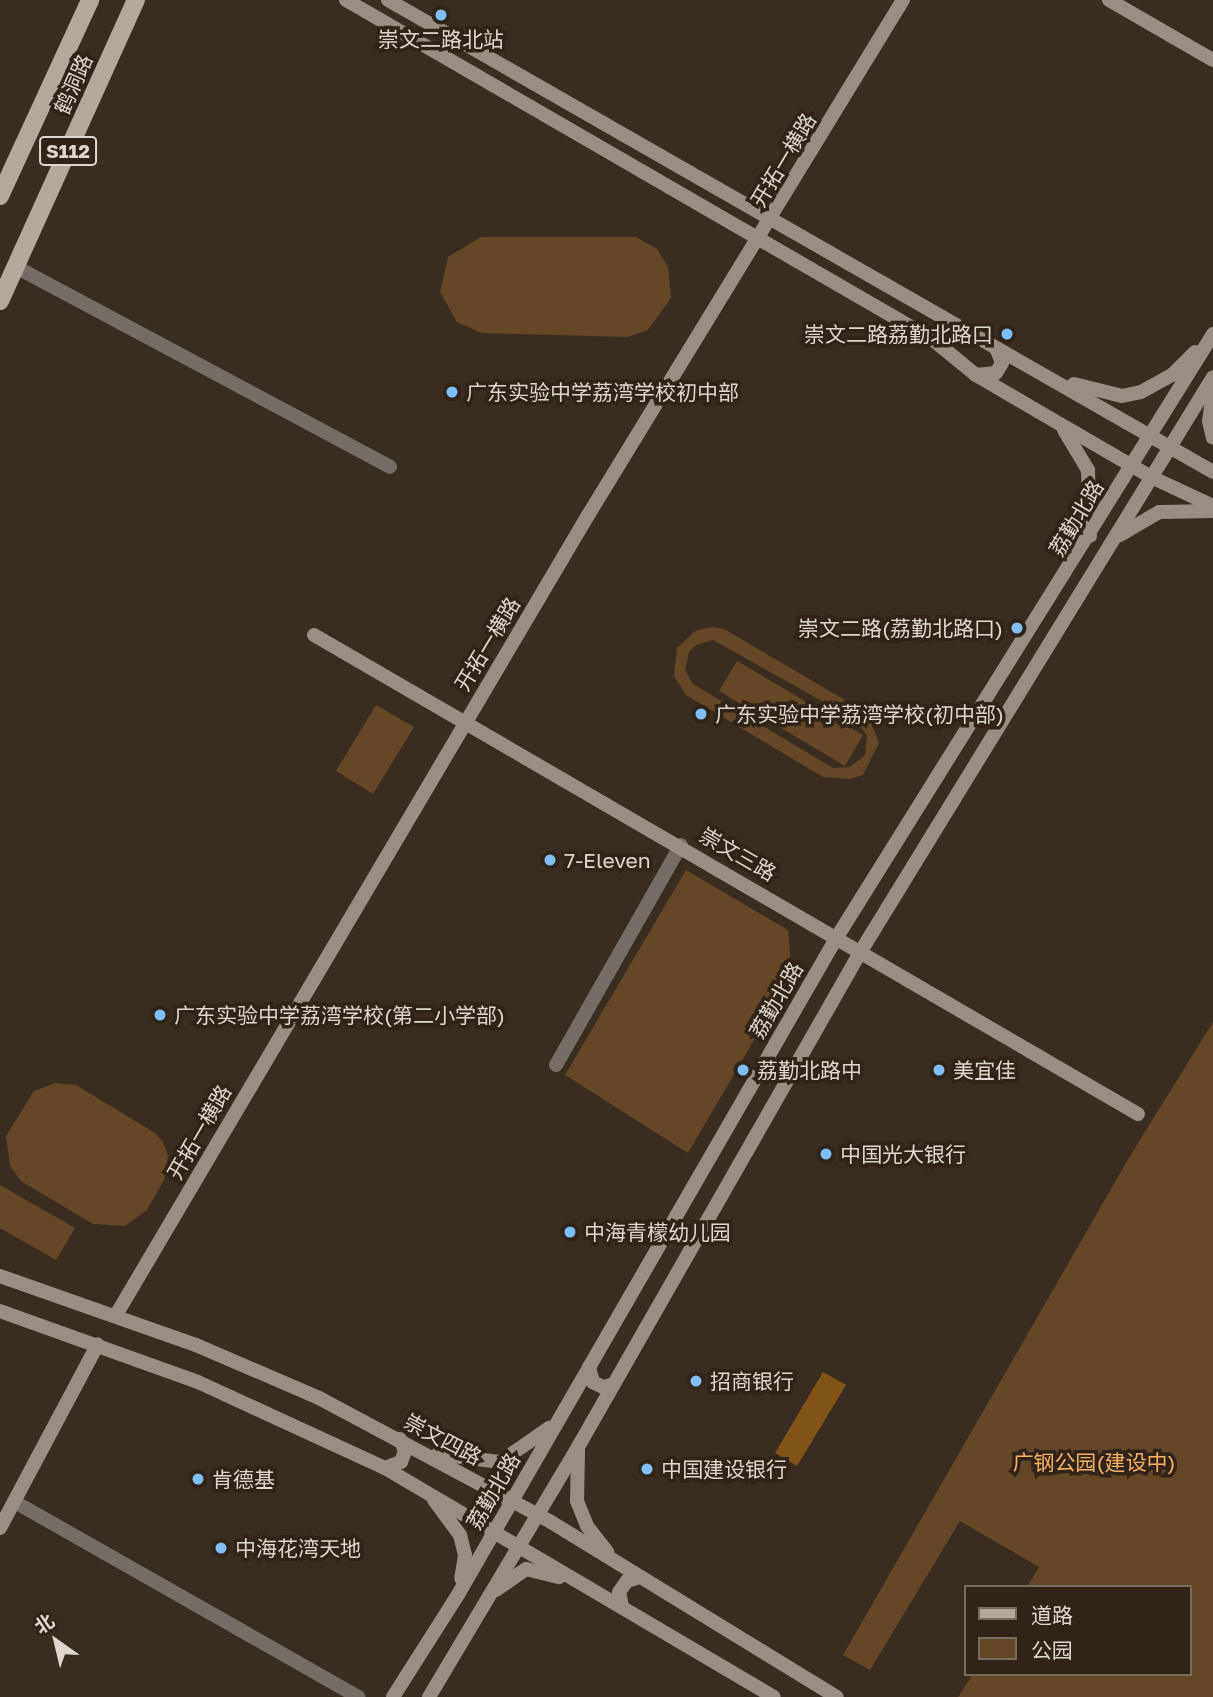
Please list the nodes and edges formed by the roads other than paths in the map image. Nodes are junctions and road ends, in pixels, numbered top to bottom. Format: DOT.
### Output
graph roads {
  1 [pos="90,0"];
  2 [pos="136,0"];
  3 [pos="346,0"];
  4 [pos="388,0"];
  5 [pos="903,0"];
  6 [pos="1110,0"];
  7 [pos="1213,60"];
  8 [pos="0,196"];
  9 [pos="771,222"];
  10 [pos="757,241"];
  11 [pos="16,267"];
  12 [pos="0,301"];
  13 [pos="1213,334"];
  14 [pos="997,350"];
  15 [pos="976,375"];
  16 [pos="1213,377"];
  17 [pos="1213,390"];
  18 [pos="1060,424"];
  19 [pos="1149,436"];
  20 [pos="1213,438"];
  21 [pos="1170,447"];
  22 [pos="1132,465"];
  23 [pos="390,467"];
  24 [pos="1213,472"];
  25 [pos="1151,477"];
  26 [pos="1213,509"];
  27 [pos="1090,537"];
  28 [pos="1116,538"];
  29 [pos="314,635"];
  30 [pos="464,725"];
  31 [pos="681,845"];
  32 [pos="837,937"];
  33 [pos="861,951"];
  34 [pos="556,1065"];
  35 [pos="1138,1114"];
  36 [pos="0,1276"];
  37 [pos="0,1311"];
  38 [pos="116,1315"];
  39 [pos="98,1343"];
  40 [pos="589,1367"];
  41 [pos="614,1384"];
  42 [pos="558,1421"];
  43 [pos="400,1440"];
  44 [pos="578,1447"];
  45 [pos="421,1451"];
  46 [pos="386,1468"];
  47 [pos="426,1492"];
  48 [pos="511,1500"];
  49 [pos="15,1502"];
  50 [pos="537,1515"];
  51 [pos="0,1528"];
  52 [pos="493,1530"];
  53 [pos="519,1545"];
  54 [pos="617,1564"];
  55 [pos="639,1577"];
  56 [pos="459,1593"];
  57 [pos="599,1593"];
  58 [pos="481,1606"];
  59 [pos="622,1606"];
  60 [pos="358,1697"];
  61 [pos="393,1697"];
  62 [pos="429,1697"];
  63 [pos="774,1697"];
  64 [pos="838,1697"];
  1 -- 8 [label="main road, 鹤洞路 / S112"];
  2 -- 11 [label="main road, 鹤洞路 / S112"];
  3 -- 10 [label="main road"];
  4 -- 9 [label="main road"];
  5 -- 9 [label="main road, 开拓一横路"];
  6 -- 7 [label="main road"];
  9 -- 10 [label="main road, 开拓一横路"];
  9 -- 14 [label="main road"];
  10 -- 15 [label="main road"];
  10 -- 30 [label="main road, 开拓一横路"];
  11 -- 12 [label="main road, 鹤洞路 / S112"];
  11 -- 23 [label="street"];
  13 -- 14 [label="main road"];
  13 -- 19 [label="main road, 荔勤北路"];
  14 -- 15 [label="main road"];
  14 -- 19 [label="main road"];
  15 -- 18 [label="main road"];
  16 -- 21 [label="main road, 荔勤北路"];
  17 -- 20 [label="main road"];
  18 -- 22 [label="main road"];
  18 -- 27 [label="main road"];
  19 -- 21 [label="main road"];
  19 -- 22 [label="main road, 荔勤北路"];
  21 -- 24 [label="main road"];
  21 -- 25 [label="main road, 荔勤北路"];
  22 -- 25 [label="main road"];
  22 -- 27 [label="main road, 荔勤北路"];
  25 -- 26 [label="main road"];
  25 -- 28 [label="main road, 荔勤北路"];
  26 -- 28 [label="main road"];
  27 -- 32 [label="main road, 荔勤北路"];
  28 -- 33 [label="main road, 荔勤北路"];
  29 -- 30 [label="main road, 崇文三路"];
  30 -- 31 [label="main road, 崇文三路"];
  30 -- 38 [label="main road, 开拓一横路"];
  31 -- 32 [label="main road, 崇文三路"];
  31 -- 34 [label="street"];
  32 -- 33 [label="main road, 崇文三路"];
  32 -- 40 [label="main road, 荔勤北路"];
  33 -- 35 [label="main road, 崇文三路"];
  33 -- 41 [label="main road, 荔勤北路"];
  36 -- 38 [label="main road, 崇文四路"];
  37 -- 39 [label="main road"];
  38 -- 43 [label="main road, 崇文四路"];
  39 -- 46 [label="main road"];
  39 -- 49 [label="main road"];
  40 -- 41 [label="main road"];
  40 -- 42 [label="main road, 荔勤北路"];
  41 -- 44 [label="main road, 荔勤北路"];
  42 -- 45 [label="main road"];
  42 -- 48 [label="main road, 荔勤北路"];
  43 -- 45 [label="main road, 崇文四路"];
  43 -- 46 [label="main road"];
  44 -- 50 [label="main road, 荔勤北路"];
  44 -- 54 [label="main road"];
  45 -- 48 [label="main road, 崇文四路"];
  46 -- 47 [label="main road"];
  47 -- 52 [label="main road"];
  47 -- 56 [label="main road"];
  48 -- 50 [label="main road, 崇文四路"];
  48 -- 52 [label="main road, 荔勤北路"];
  49 -- 51 [label="main road"];
  49 -- 60 [label="street"];
  50 -- 53 [label="main road, 荔勤北路"];
  50 -- 54 [label="main road, 崇文四路"];
  52 -- 53 [label="main road"];
  52 -- 56 [label="main road, 荔勤北路"];
  53 -- 57 [label="main road"];
  53 -- 58 [label="main road, 荔勤北路"];
  54 -- 55 [label="main road, 崇文四路"];
  55 -- 59 [label="main road"];
  55 -- 64 [label="main road, 崇文四路"];
  56 -- 61 [label="main road, 荔勤北路"];
  57 -- 58 [label="main road"];
  57 -- 59 [label="main road"];
  58 -- 62 [label="main road, 荔勤北路"];
  59 -- 63 [label="main road"];
}
